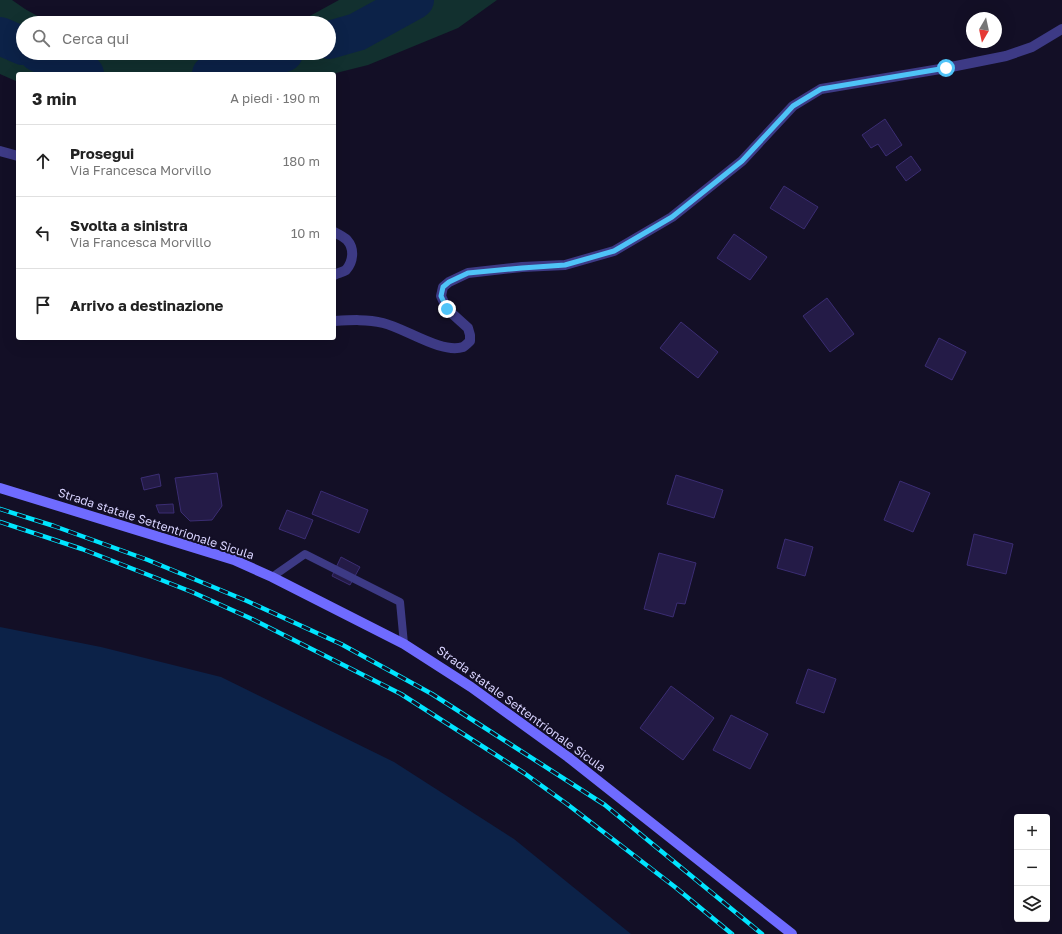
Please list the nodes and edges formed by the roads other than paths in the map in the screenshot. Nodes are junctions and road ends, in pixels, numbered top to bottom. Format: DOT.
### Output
graph roads {
  1 [pos="1062,29"];
  2 [pos="0,151"];
  3 [pos="16,155"];
  4 [pos="336,233"];
  5 [pos="336,274"];
  6 [pos="336,321"];
  7 [pos="0,488"];
  8 [pos="272,577"];
  9 [pos="404,644"];
  10 [pos="792,934"];
  1 -- 6 [label="street"];
  2 -- 3 [label="street"];
  4 -- 5 [label="street"];
  7 -- 8 [label="main road, Strada statale Settentrionale Sicula"];
  8 -- 9 [label="main road, Strada statale Settentrionale Sicula"];
  8 -- 9 [label="lane"];
  9 -- 10 [label="main road, Strada statale Settentrionale Sicula"];
}
